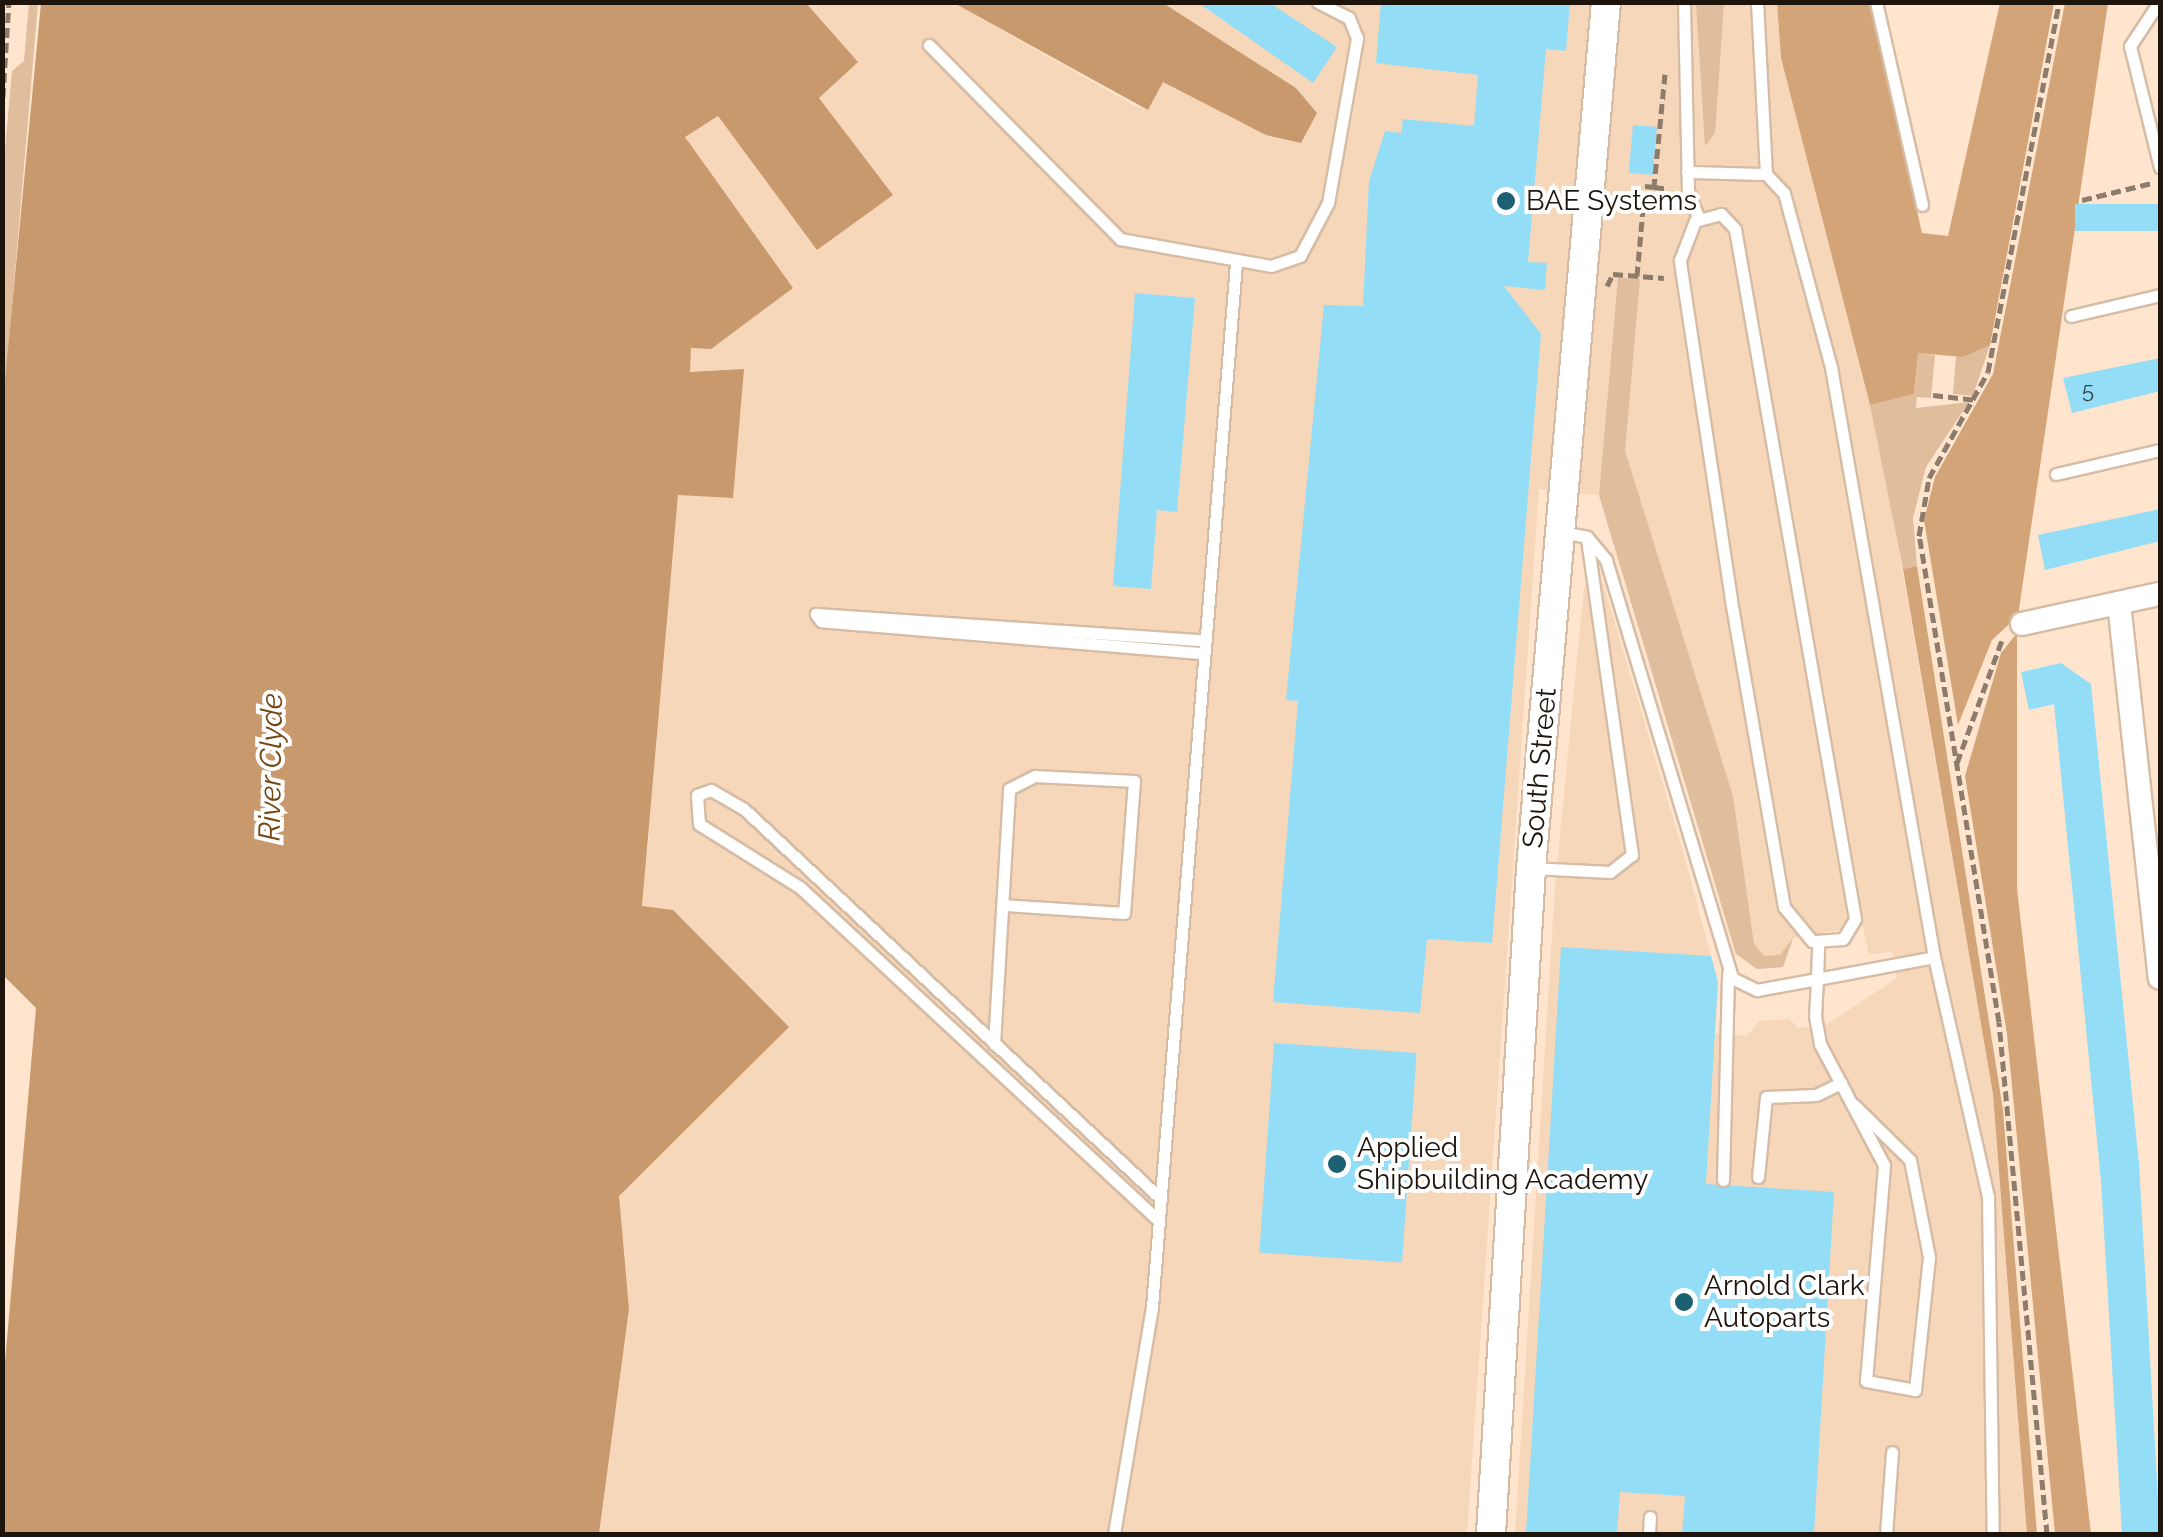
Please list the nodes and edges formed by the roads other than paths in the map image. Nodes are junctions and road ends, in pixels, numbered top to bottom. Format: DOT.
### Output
graph roads {
  1 [pos="1318,2"];
  2 [pos="1606,2"];
  3 [pos="1684,2"];
  4 [pos="1757,2"];
  5 [pos="1876,2"];
  6 [pos="2159,2"];
  7 [pos="929,45"];
  8 [pos="2160,168"];
  9 [pos="1687,172"];
  10 [pos="1766,174"];
  11 [pos="1922,205"];
  12 [pos="1699,218"];
  13 [pos="1236,264"];
  14 [pos="2160,295"];
  15 [pos="2072,316"];
  16 [pos="2160,450"];
  17 [pos="2056,474"];
  18 [pos="1574,534"];
  19 [pos="2160,594"];
  20 [pos="2119,603"];
  21 [pos="2022,624"];
  22 [pos="1200,647"];
  23 [pos="1531,868"];
  24 [pos="1005,905"];
  25 [pos="1818,942"];
  26 [pos="1934,957"];
  27 [pos="1728,968"];
  28 [pos="2160,978"];
  29 [pos="1817,980"];
  30 [pos="994,1044"];
  31 [pos="1842,1082"];
  32 [pos="1854,1105"];
  33 [pos="1758,1177"];
  34 [pos="1723,1180"];
  35 [pos="1160,1199"];
  36 [pos="1159,1221"];
  37 [pos="1892,1452"];
  38 [pos="1650,1517"];
  39 [pos="1114,1534"];
  40 [pos="1492,1534"];
  41 [pos="1649,1534"];
  42 [pos="1886,1534"];
  43 [pos="1993,1534"];
  1 -- 13 [label="lane"];
  2 -- 18 [label="street, South Street"];
  3 -- 9 [label="lane"];
  4 -- 10 [label="lane"];
  5 -- 11 [label="lane"];
  6 -- 8 [label="lane"];
  7 -- 13 [label="lane"];
  9 -- 10 [label="lane"];
  9 -- 12 [label="lane"];
  10 -- 26 [label="lane"];
  12 -- 25 [label="lane"];
  12 -- 25 [label="lane"];
  13 -- 22 [label="lane"];
  14 -- 15 [label="lane"];
  16 -- 17 [label="lane"];
  18 -- 23 [label="street, South Street"];
  18 -- 23 [label="lane"];
  18 -- 27 [label="lane"];
  19 -- 20 [label="street"];
  20 -- 21 [label="street"];
  20 -- 28 [label="street"];
  22 -- 22 [label="lane"];
  22 -- 35 [label="lane"];
  23 -- 40 [label="street, South Street"];
  24 -- 24 [label="lane"];
  24 -- 30 [label="lane"];
  25 -- 29 [label="lane"];
  26 -- 29 [label="lane"];
  26 -- 43 [label="lane"];
  27 -- 29 [label="lane"];
  27 -- 34 [label="lane"];
  29 -- 31 [label="lane"];
  30 -- 35 [label="lane"];
  30 -- 36 [label="lane"];
  31 -- 32 [label="lane"];
  31 -- 33 [label="lane"];
  32 -- 32 [label="lane"];
  35 -- 36 [label="lane"];
  36 -- 39 [label="lane"];
  37 -- 42 [label="lane"];
  38 -- 41 [label="lane"];
}
